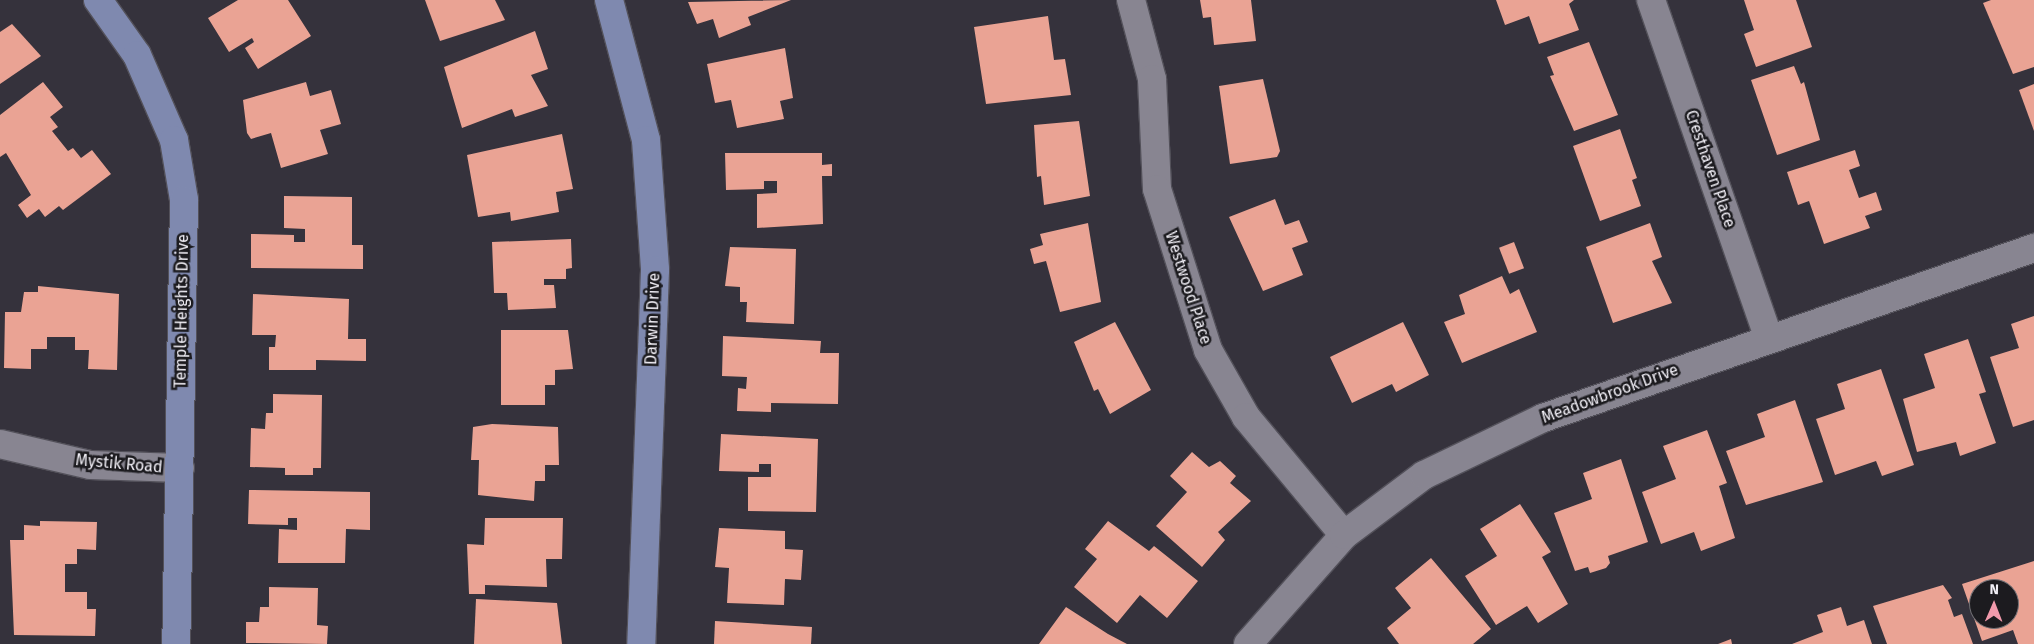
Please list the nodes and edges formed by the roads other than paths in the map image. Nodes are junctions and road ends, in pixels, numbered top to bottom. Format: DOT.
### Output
graph roads {
  1 [pos="98,0"];
  2 [pos="609,0"];
  3 [pos="1131,0"];
  4 [pos="1652,0"];
  5 [pos="2034,248"];
  6 [pos="1769,338"];
  7 [pos="0,444"];
  8 [pos="180,468"];
  9 [pos="1344,535"];
  10 [pos="176,644"];
  11 [pos="641,644"];
  12 [pos="1248,644"];
  1 -- 8 [label="street, Temple Heights Drive"];
  2 -- 11 [label="street, Darwin Drive"];
  3 -- 9 [label="street, Westwood Place"];
  4 -- 6 [label="street, Cresthaven Place"];
  5 -- 6 [label="street, Meadowbrook Drive"];
  6 -- 9 [label="street, Meadowbrook Drive"];
  7 -- 8 [label="street, Mystik Road"];
  8 -- 10 [label="street, Temple Heights Drive"];
  9 -- 12 [label="street, Meadowbrook Drive"];
}
